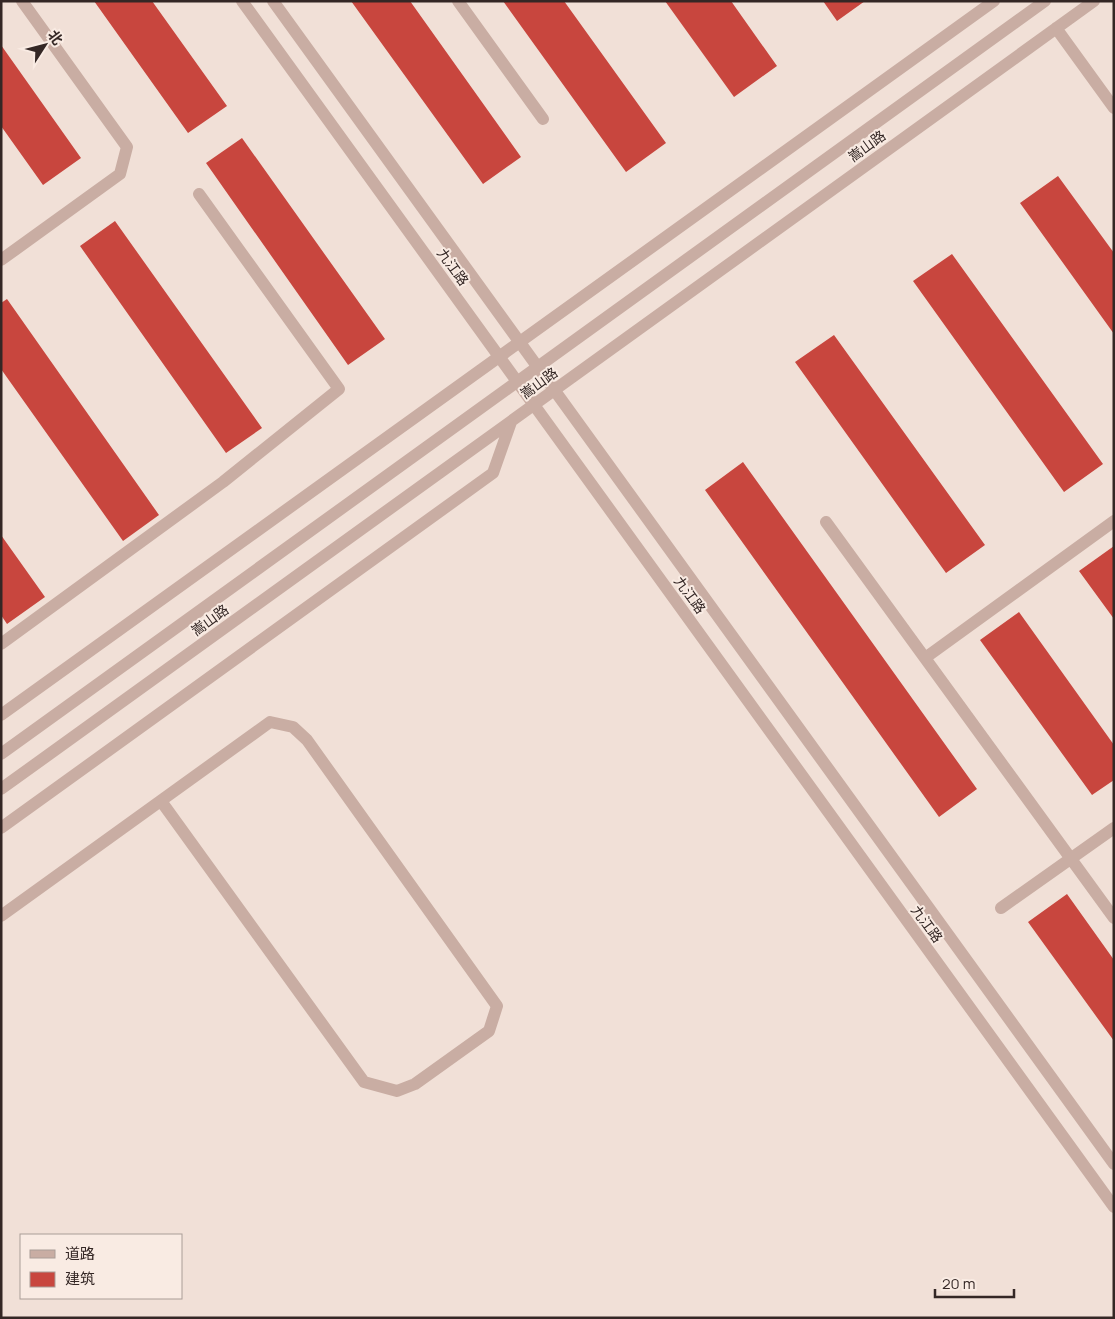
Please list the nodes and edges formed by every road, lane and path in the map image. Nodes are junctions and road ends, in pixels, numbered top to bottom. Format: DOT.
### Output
graph roads {
  1 [pos="22,1"];
  2 [pos="242,1"];
  3 [pos="273,1"];
  4 [pos="458,1"];
  5 [pos="994,1"];
  6 [pos="1045,1"];
  7 [pos="1094,1"];
  8 [pos="1056,28"];
  9 [pos="1114,108"];
  10 [pos="543,119"];
  11 [pos="199,194"];
  12 [pos="1,260"];
  13 [pos="520,342"];
  14 [pos="499,357"];
  15 [pos="538,367"];
  16 [pos="517,382"];
  17 [pos="554,390"];
  18 [pos="534,405"];
  19 [pos="511,422"];
  20 [pos="1114,521"];
  21 [pos="826,522"];
  22 [pos="1,644"];
  23 [pos="925,658"];
  24 [pos="1,715"];
  25 [pos="1,754"];
  26 [pos="1,789"];
  27 [pos="161,801"];
  28 [pos="1,828"];
  29 [pos="1114,828"];
  30 [pos="1071,859"];
  31 [pos="1001,908"];
  32 [pos="1,916"];
  33 [pos="1114,918"];
  34 [pos="1114,1164"];
  35 [pos="1114,1207"];
  1 -- 12 [label="street"];
  2 -- 14 [label="street, 九江路"];
  3 -- 13 [label="street, 九江路"];
  4 -- 10 [label="street"];
  5 -- 13 [label="street"];
  6 -- 15 [label="street, 嵩山路"];
  7 -- 8 [label="street, 嵩山路"];
  8 -- 9 [label="street"];
  8 -- 17 [label="street, 嵩山路"];
  11 -- 22 [label="street"];
  13 -- 14 [label="street"];
  13 -- 15 [label="street, 九江路"];
  14 -- 16 [label="street, 九江路"];
  14 -- 24 [label="street"];
  15 -- 16 [label="street, 嵩山路"];
  15 -- 17 [label="street, 九江路"];
  16 -- 18 [label="street, 九江路"];
  16 -- 25 [label="street, 嵩山路"];
  17 -- 18 [label="street, 嵩山路"];
  17 -- 34 [label="street, 九江路"];
  18 -- 19 [label="street, 嵩山路"];
  18 -- 35 [label="street, 九江路"];
  19 -- 26 [label="street, 嵩山路"];
  19 -- 28 [label="street"];
  20 -- 23 [label="street"];
  21 -- 23 [label="street"];
  23 -- 30 [label="street"];
  27 -- 27 [label="street"];
  27 -- 32 [label="street"];
  29 -- 30 [label="street"];
  30 -- 31 [label="street"];
  30 -- 33 [label="street"];
}
